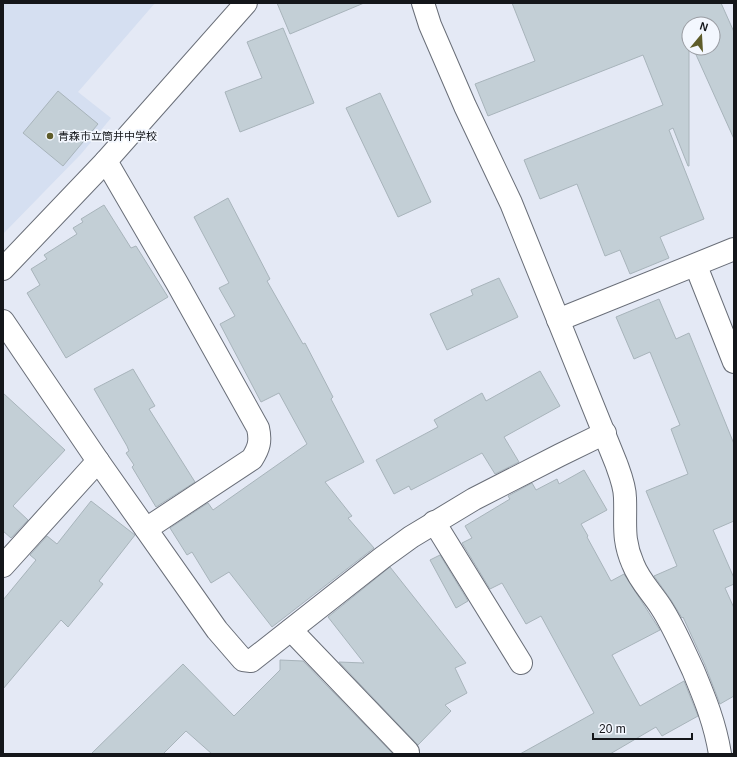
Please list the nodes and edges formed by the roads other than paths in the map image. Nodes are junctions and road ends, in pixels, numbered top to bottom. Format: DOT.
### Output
graph roads {
  1 [pos="246,3"];
  2 [pos="423,3"];
  3 [pos="106,161"];
  4 [pos="734,249"];
  5 [pos="696,266"];
  6 [pos="3,270"];
  7 [pos="558,320"];
  8 [pos="3,321"];
  9 [pos="734,362"];
  10 [pos="605,433"];
  11 [pos="98,461"];
  12 [pos="434,522"];
  13 [pos="146,529"];
  14 [pos="3,566"];
  15 [pos="291,630"];
  16 [pos="521,663"];
  17 [pos="408,752"];
  18 [pos="720,754"];
  1 -- 3 [label="street"];
  2 -- 7 [label="street"];
  3 -- 6 [label="street"];
  3 -- 13 [label="street"];
  4 -- 5 [label="street"];
  5 -- 7 [label="street"];
  5 -- 9 [label="street"];
  7 -- 10 [label="street"];
  8 -- 11 [label="street"];
  10 -- 12 [label="street"];
  10 -- 18 [label="street"];
  11 -- 13 [label="street"];
  11 -- 14 [label="street"];
  12 -- 15 [label="street"];
  12 -- 16 [label="street"];
  13 -- 15 [label="street"];
  15 -- 17 [label="street"];
}
